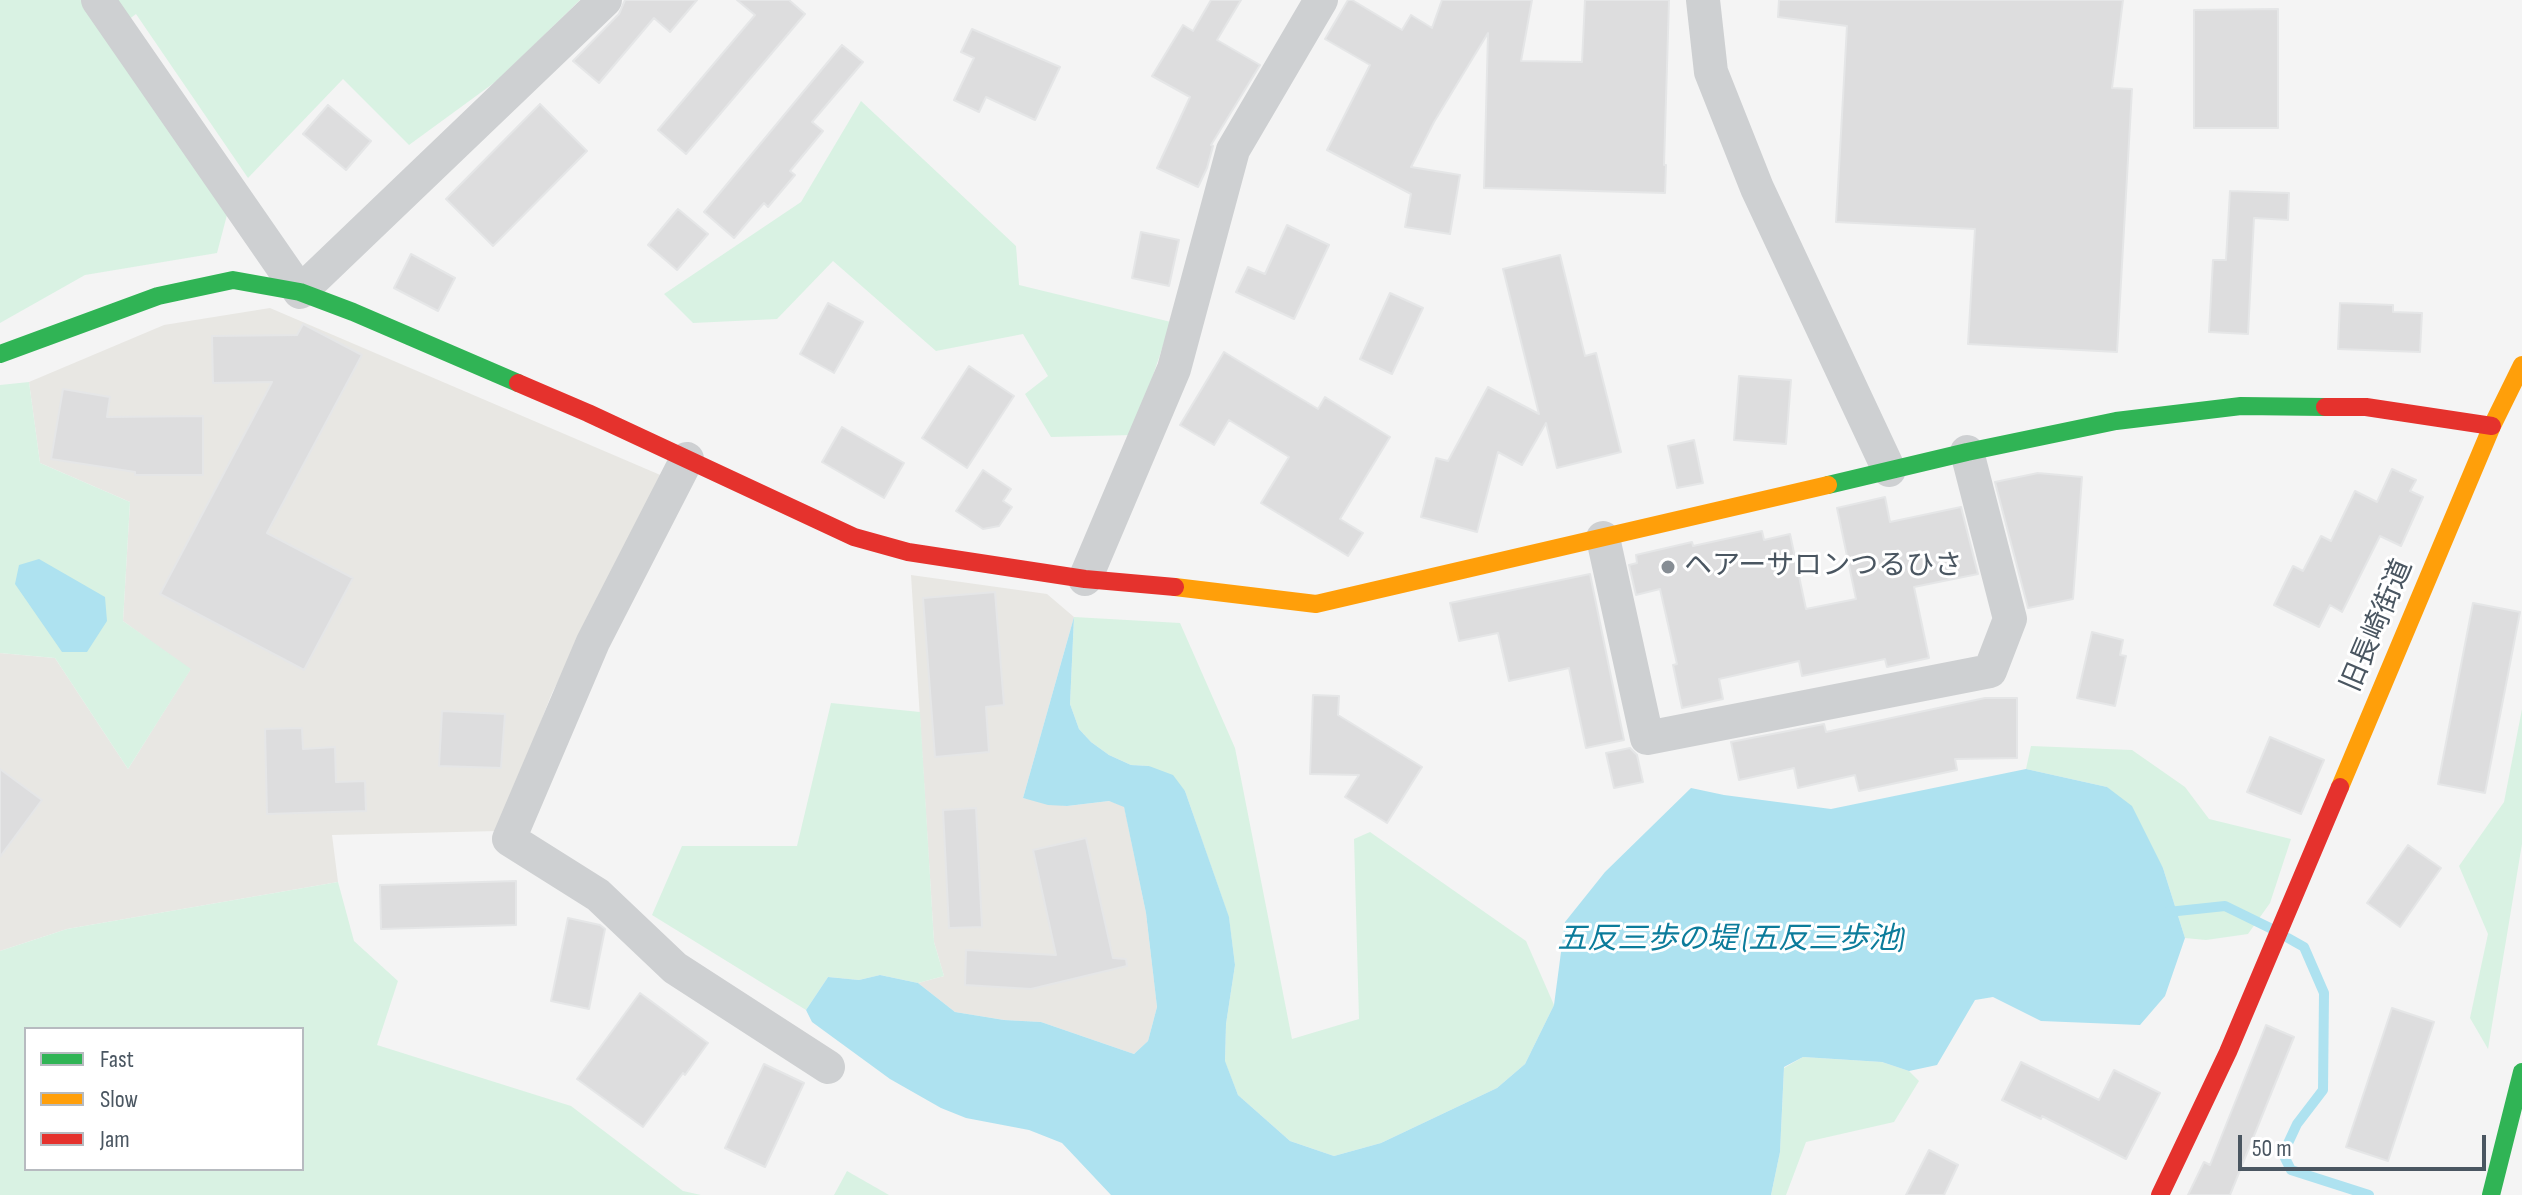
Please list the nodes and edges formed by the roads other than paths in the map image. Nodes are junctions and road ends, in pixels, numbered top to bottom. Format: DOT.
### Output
graph roads {
  1 [pos="98,0"];
  2 [pos="605,0"];
  3 [pos="1321,0"];
  4 [pos="1703,0"];
  5 [pos="300,292"];
  6 [pos="0,354"];
  7 [pos="2522,365"];
  8 [pos="2492,426"];
  9 [pos="1967,452"];
  10 [pos="687,459"];
  11 [pos="1889,470"];
  12 [pos="1603,538"];
  13 [pos="1085,579"];
  14 [pos="828,1067"];
  15 [pos="2522,1072"];
  16 [pos="2160,1195"];
  17 [pos="2491,1195"];
  1 -- 5 [label="street"];
  2 -- 5 [label="street"];
  3 -- 13 [label="street"];
  4 -- 11 [label="street"];
  5 -- 6 [label="main road"];
  5 -- 10 [label="main road"];
  7 -- 8 [label="main road, 旧長崎街道"];
  8 -- 9 [label="main road"];
  8 -- 16 [label="main road, 旧長崎街道"];
  9 -- 11 [label="main road"];
  9 -- 12 [label="street"];
  10 -- 13 [label="main road"];
  10 -- 14 [label="street"];
  11 -- 12 [label="main road"];
  12 -- 13 [label="main road"];
  15 -- 17 [label="main road"];
}
